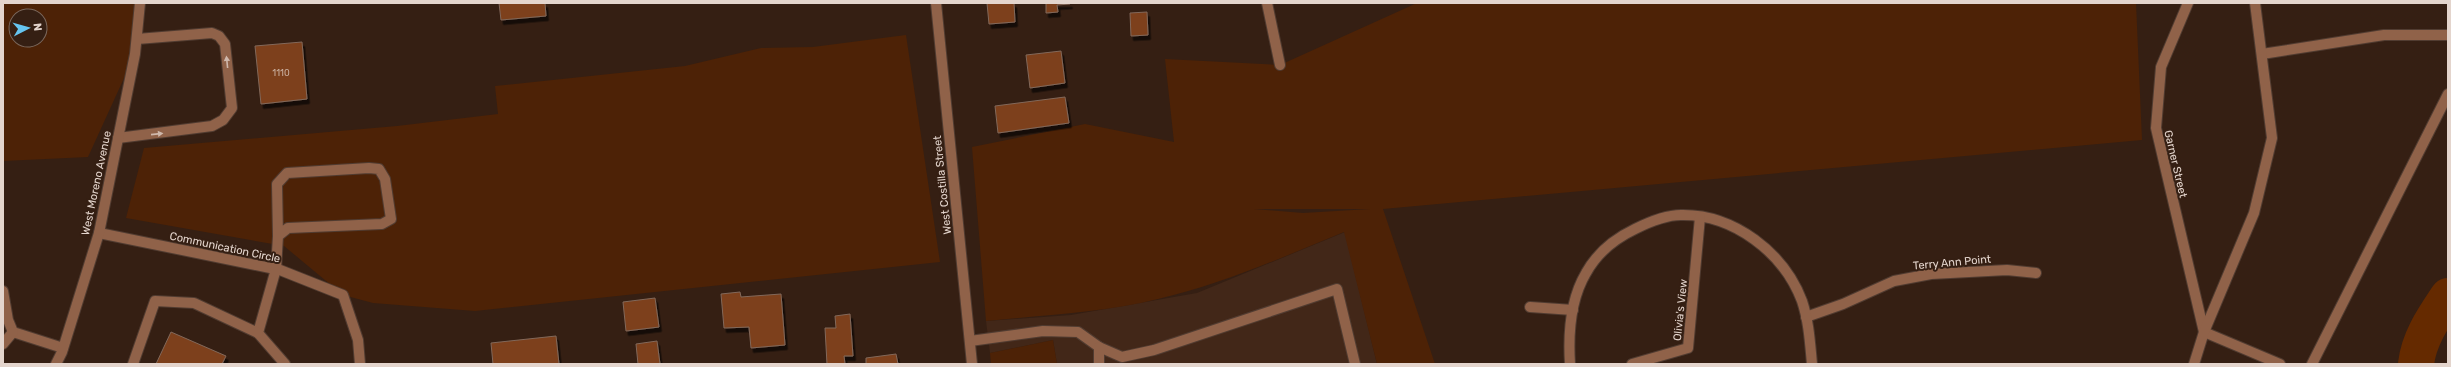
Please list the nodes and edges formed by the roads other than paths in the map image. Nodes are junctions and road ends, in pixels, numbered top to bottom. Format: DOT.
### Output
graph roads {
  1 [pos="140,3"];
  2 [pos="936,3"];
  3 [pos="1267,3"];
  4 [pos="2188,3"];
  5 [pos="2256,3"];
  6 [pos="2448,35"];
  7 [pos="137,38"];
  8 [pos="2262,54"];
  9 [pos="1280,65"];
  10 [pos="2448,94"];
  11 [pos="118,138"];
  12 [pos="1700,217"];
  13 [pos="99,233"];
  14 [pos="278,236"];
  15 [pos="276,269"];
  16 [pos="2036,273"];
  17 [pos="3,292"];
  18 [pos="1530,307"];
  19 [pos="1573,310"];
  20 [pos="1806,317"];
  21 [pos="13,332"];
  22 [pos="2204,332"];
  23 [pos="258,333"];
  24 [pos="970,341"];
  25 [pos="3,344"];
  26 [pos="1099,347"];
  27 [pos="63,348"];
  28 [pos="56,364"];
  29 [pos="133,364"];
  30 [pos="285,364"];
  31 [pos="360,364"];
  32 [pos="972,364"];
  33 [pos="1099,364"];
  34 [pos="1355,364"];
  35 [pos="1570,364"];
  36 [pos="1632,364"];
  37 [pos="1812,364"];
  38 [pos="2194,364"];
  39 [pos="2280,364"];
  40 [pos="2312,364"];
  1 -- 7 [label="street, West Moreno Avenue"];
  2 -- 24 [label="street, West Costilla Street"];
  3 -- 9 [label="street"];
  4 -- 22 [label="street, Garner Street"];
  5 -- 8 [label="street"];
  6 -- 8 [label="street"];
  7 -- 11 [label="street, West Moreno Avenue"];
  11 -- 7 [label="street, one-way"];
  8 -- 22 [label="street"];
  10 -- 40 [label="street"];
  11 -- 13 [label="street, West Moreno Avenue"];
  12 -- 19 [label="street"];
  12 -- 20 [label="street"];
  12 -- 36 [label="street, Olivia's View"];
  13 -- 15 [label="street, Communication Circle"];
  13 -- 27 [label="street, West Moreno Avenue"];
  14 -- 14 [label="street"];
  14 -- 15 [label="street"];
  15 -- 23 [label="street"];
  15 -- 31 [label="street, Communication Circle"];
  16 -- 20 [label="street, Terry Ann Point"];
  17 -- 21 [label="street"];
  18 -- 19 [label="street"];
  19 -- 35 [label="street"];
  20 -- 37 [label="street"];
  21 -- 25 [label="street"];
  21 -- 27 [label="street"];
  22 -- 38 [label="street"];
  22 -- 39 [label="street"];
  23 -- 29 [label="street"];
  23 -- 30 [label="street"];
  24 -- 26 [label="street"];
  24 -- 32 [label="street, West Costilla Street"];
  26 -- 33 [label="street"];
  26 -- 34 [label="street"];
  27 -- 28 [label="street, West Moreno Avenue"];
}
